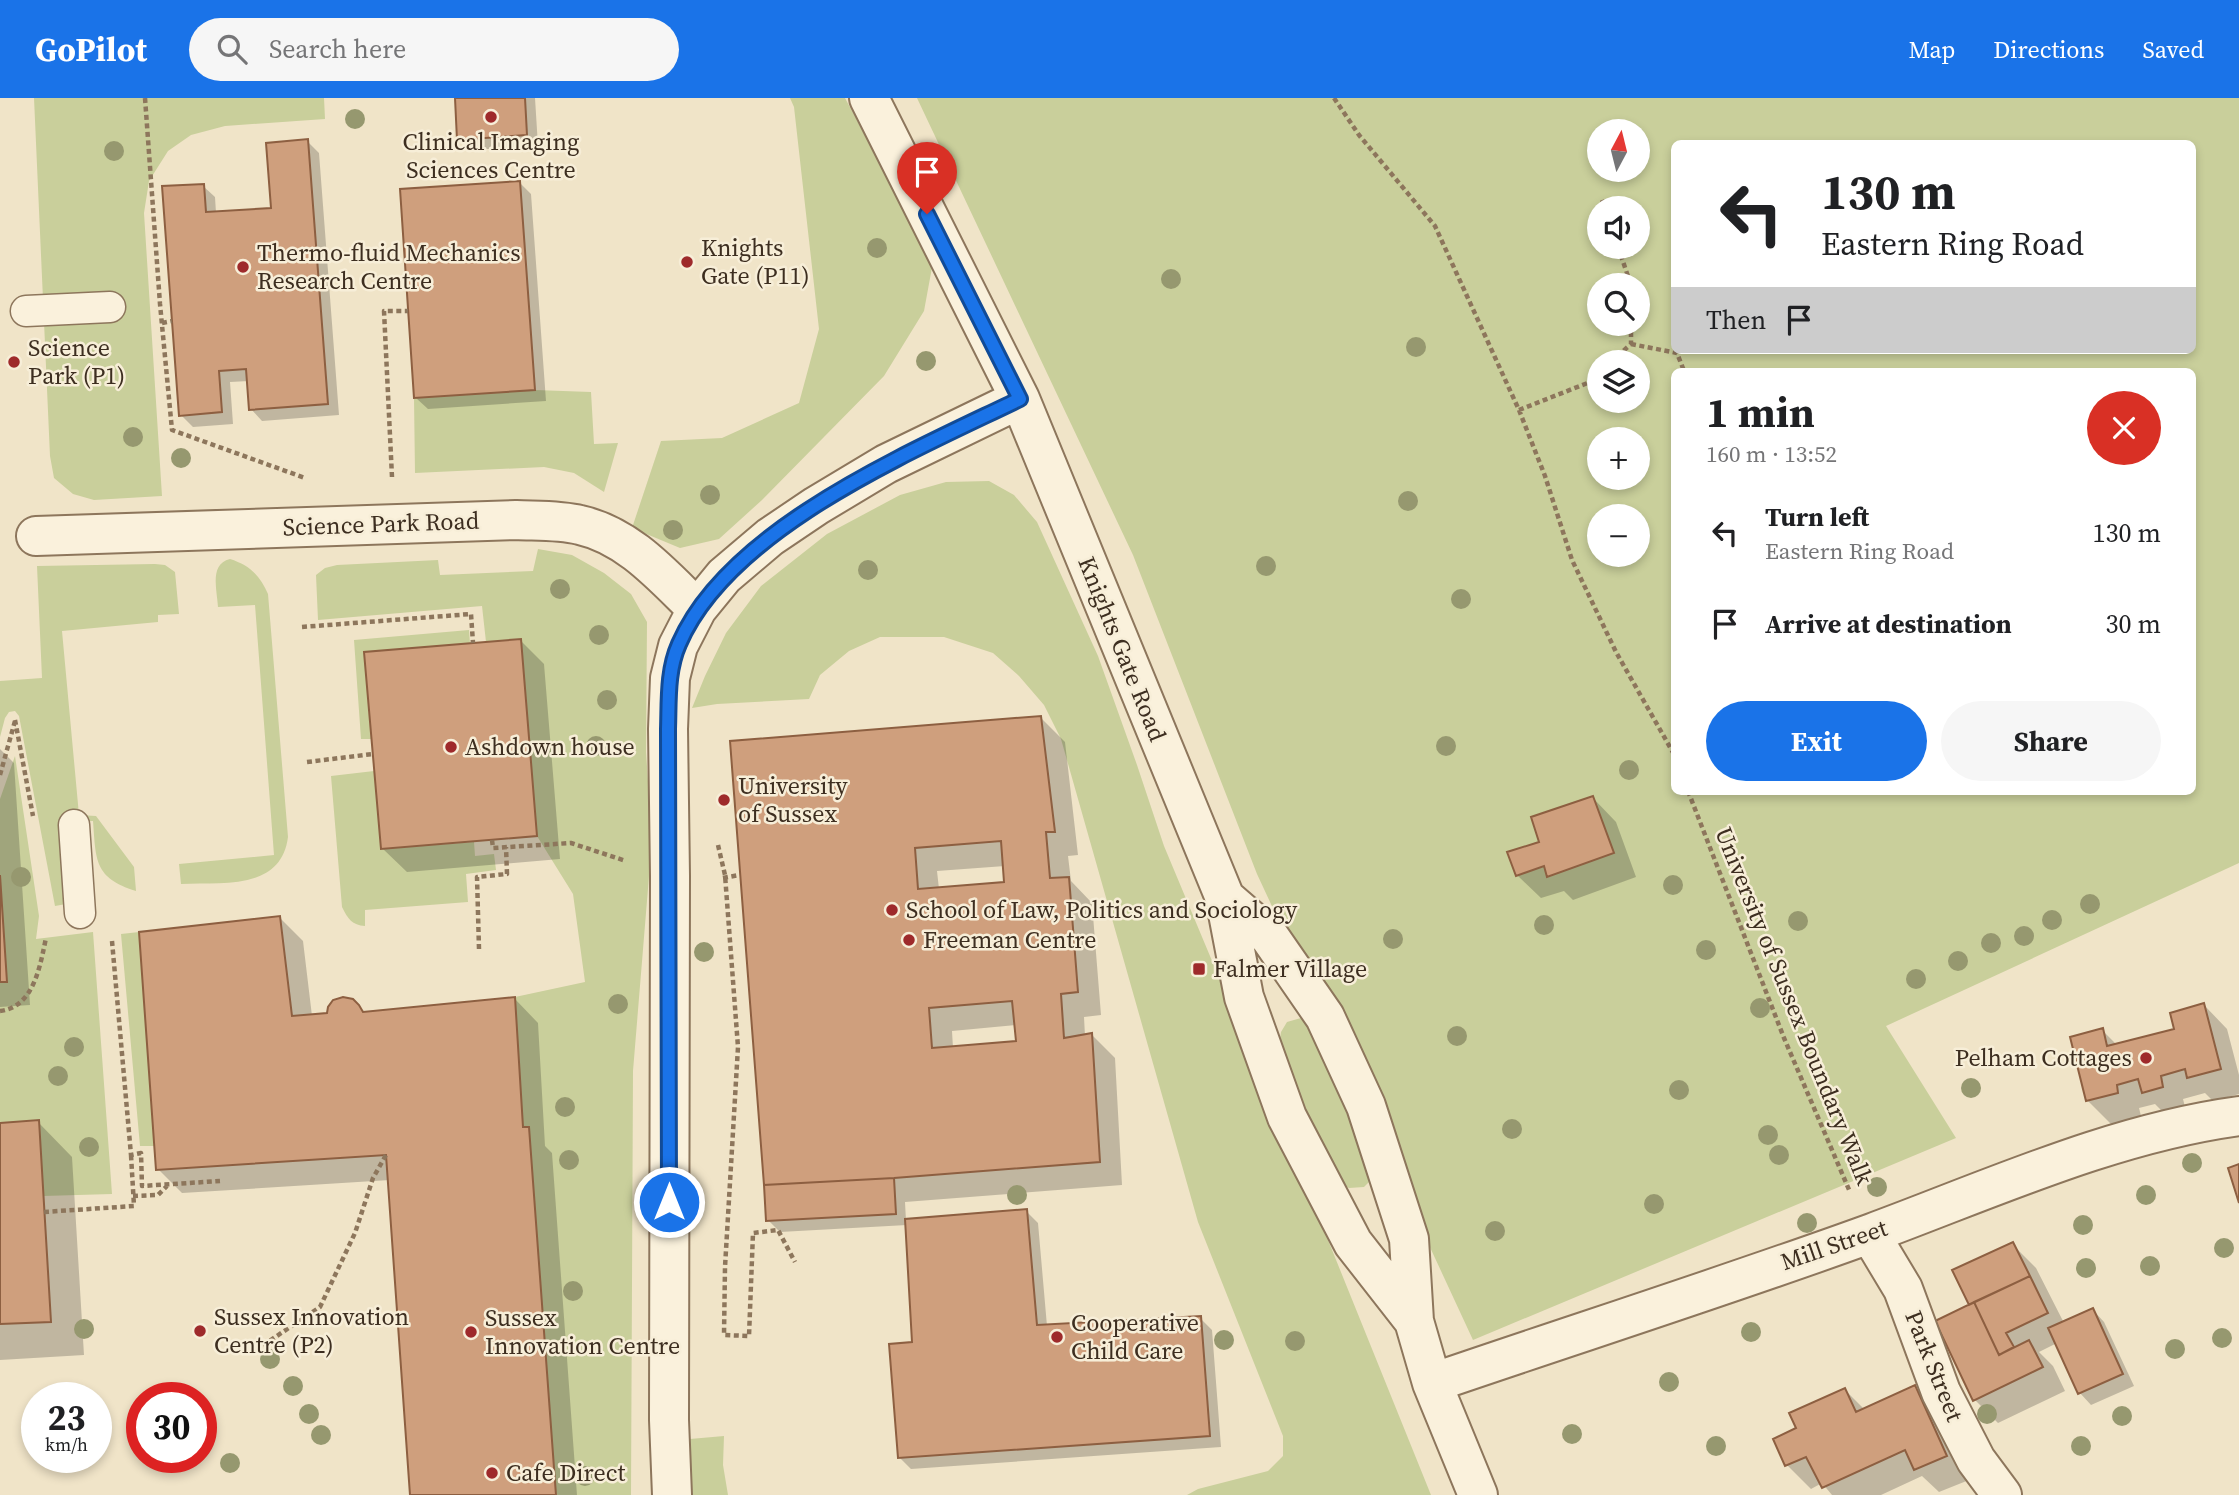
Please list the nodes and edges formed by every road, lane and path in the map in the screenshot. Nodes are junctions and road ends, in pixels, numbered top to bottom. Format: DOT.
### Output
graph roads {
  1 [pos="145,98"];
  2 [pos="869,98"];
  3 [pos="1334,98"];
  4 [pos="110,307"];
  5 [pos="26,311"];
  6 [pos="408,311"];
  7 [pos="172,321"];
  8 [pos="162,323"];
  9 [pos="1631,336"];
  10 [pos="1631,344"];
  11 [pos="1624,350"];
  12 [pos="1671,352"];
  13 [pos="1587,383"];
  14 [pos="1020,399"];
  15 [pos="1519,410"];
  16 [pos="395,524"];
  17 [pos="318,525"];
  18 [pos="36,536"];
  19 [pos="697,609"];
  20 [pos="302,627"];
  21 [pos="473,643"];
  22 [pos="15,720"];
  23 [pos="1671,749"];
  24 [pos="373,754"];
  25 [pos="307,762"];
  26 [pos="0,775"];
  27 [pos="1690,795"];
  28 [pos="74,825"];
  29 [pos="492,840"];
  30 [pos="718,844"];
  31 [pos="506,847"];
  32 [pos="631,863"];
  33 [pos="739,875"];
  34 [pos="716,878"];
  35 [pos="725,878"];
  36 [pos="1225,898"];
  37 [pos="80,913"];
  38 [pos="49,926"];
  39 [pos="112,938"];
  40 [pos="479,949"];
  41 [pos="0,1011"];
  42 [pos="2239,1116"];
  43 [pos="131,1155"];
  44 [pos="386,1155"];
  45 [pos="220,1181"];
  46 [pos="168,1185"];
  47 [pos="134,1196"];
  48 [pos="44,1212"];
  49 [pos="1870,1234"];
  50 [pos="795,1262"];
  51 [pos="1414,1321"];
  52 [pos="256,1350"];
  53 [pos="1432,1383"];
  54 [pos="672,1495"];
  55 [pos="1478,1495"];
  56 [pos="2002,1495"];
  1 -- 8 [label="path"];
  2 -- 14 [label="street, Knights Gate Road"];
  3 -- 15 [label="path"];
  4 -- 5 [label="lane"];
  6 -- 16 [label="path"];
  7 -- 8 [label="path"];
  8 -- 17 [label="path"];
  9 -- 10 [label="path"];
  10 -- 11 [label="path"];
  10 -- 12 [label="path"];
  13 -- 15 [label="path"];
  14 -- 19 [label="street"];
  14 -- 36 [label="street, Knights Gate Road"];
  15 -- 23 [label="path"];
  16 -- 17 [label="street, Science Park Road"];
  16 -- 19 [label="street, Science Park Road"];
  17 -- 18 [label="street, Science Park Road"];
  19 -- 54 [label="street"];
  20 -- 21 [label="path"];
  22 -- 26 [label="path"];
  24 -- 25 [label="path"];
  27 -- 49 [label="path, University of Sussex Boundary Walk"];
  28 -- 37 [label="lane"];
  29 -- 31 [label="path"];
  30 -- 35 [label="path"];
  31 -- 32 [label="path"];
  31 -- 40 [label="path"];
  33 -- 35 [label="path"];
  34 -- 35 [label="path"];
  35 -- 50 [label="path"];
  36 -- 51 [label="street, Knights Gate Road"];
  36 -- 51 [label="street, Knights Gate Road"];
  38 -- 41 [label="path"];
  39 -- 43 [label="path"];
  42 -- 49 [label="street, Mill Street"];
  43 -- 46 [label="path"];
  43 -- 47 [label="path"];
  44 -- 52 [label="path"];
  45 -- 46 [label="path"];
  46 -- 47 [label="path"];
  47 -- 48 [label="path"];
  49 -- 53 [label="street, Mill Street"];
  49 -- 56 [label="street, Park Street"];
  51 -- 53 [label="street, Knights Gate Road"];
  53 -- 55 [label="street, Knights Gate Road"];
}
